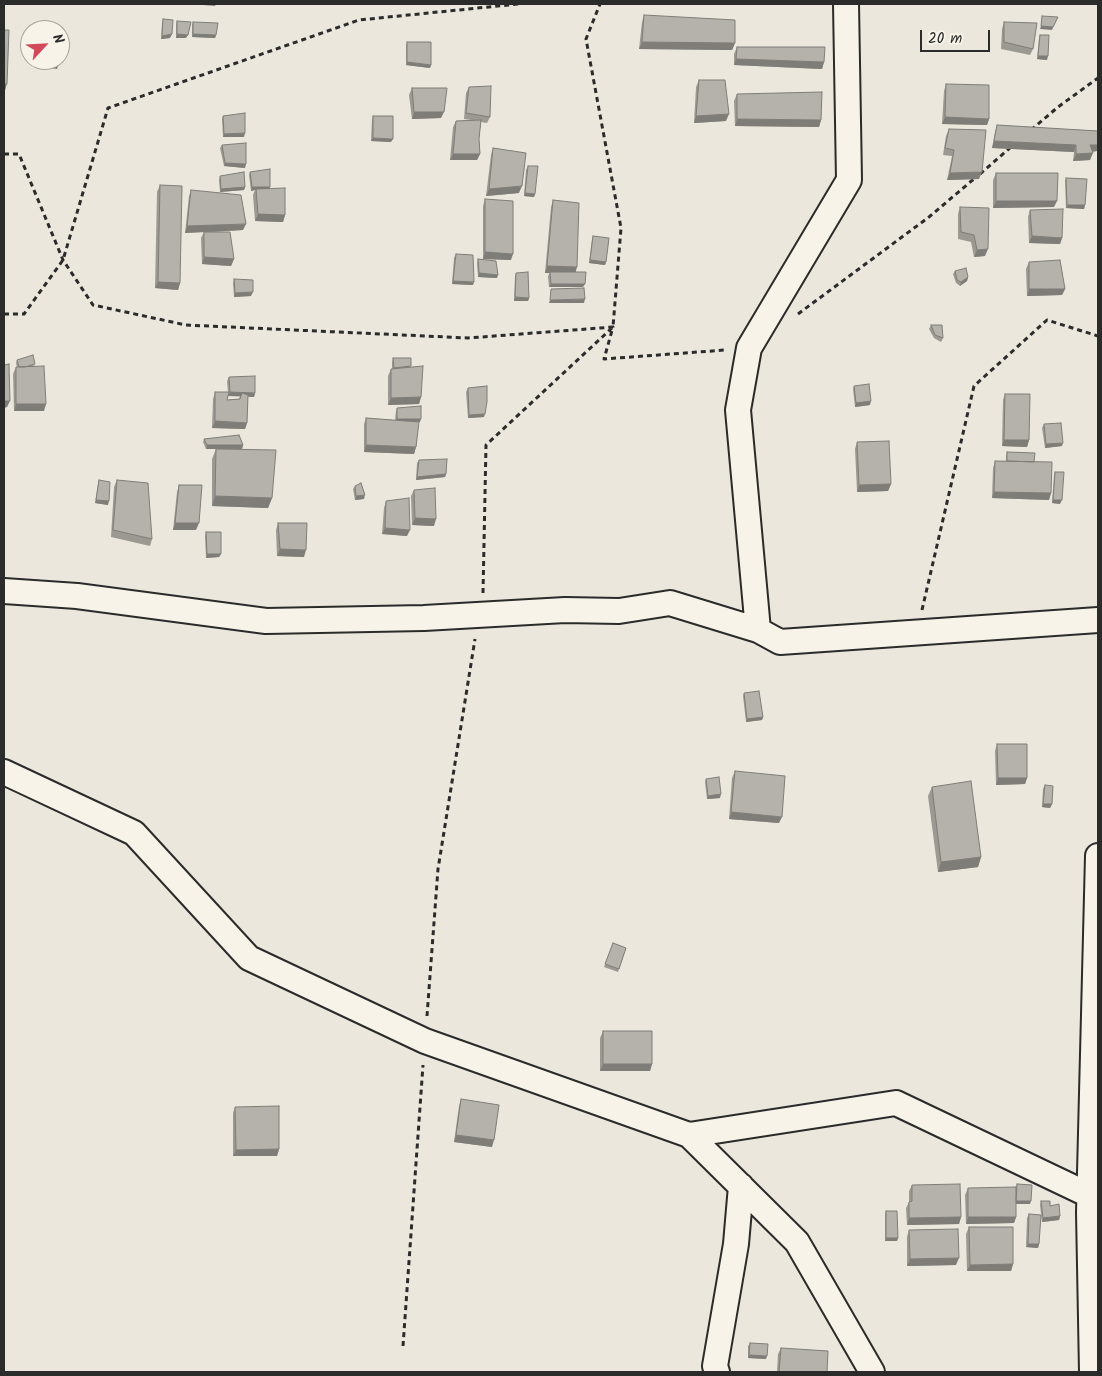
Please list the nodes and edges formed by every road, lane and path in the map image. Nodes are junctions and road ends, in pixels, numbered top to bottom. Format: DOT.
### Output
graph roads {
  1 [pos="518,4"];
  2 [pos="600,4"];
  3 [pos="846,4"];
  4 [pos="1098,78"];
  5 [pos="1027,133"];
  6 [pos="1012,146"];
  7 [pos="4,154"];
  8 [pos="64,260"];
  9 [pos="4,314"];
  10 [pos="797,314"];
  11 [pos="613,327"];
  12 [pos="1098,336"];
  13 [pos="749,348"];
  14 [pos="4,591"];
  15 [pos="479,615"];
  16 [pos="1098,620"];
  17 [pos="758,630"];
  18 [pos="917,632"];
  19 [pos="4,772"];
  20 [pos="1098,856"];
  21 [pos="425,1041"];
  22 [pos="689,1135"];
  23 [pos="741,1186"];
  24 [pos="1089,1195"];
  25 [pos="403,1346"];
  26 [pos="717,1372"];
  27 [pos="872,1372"];
  28 [pos="1092,1372"];
  1 -- 8 [label="path"];
  2 -- 11 [label="path"];
  3 -- 13 [label="street"];
  4 -- 5 [label="path"];
  6 -- 10 [label="path"];
  7 -- 8 [label="path"];
  8 -- 9 [label="path"];
  8 -- 11 [label="path"];
  11 -- 13 [label="path"];
  11 -- 15 [label="path"];
  12 -- 18 [label="path"];
  13 -- 17 [label="street"];
  14 -- 15 [label="street"];
  15 -- 17 [label="street"];
  15 -- 21 [label="path"];
  16 -- 18 [label="street"];
  17 -- 18 [label="street"];
  19 -- 21 [label="street"];
  20 -- 24 [label="street"];
  21 -- 22 [label="street"];
  21 -- 25 [label="path"];
  22 -- 23 [label="street"];
  22 -- 24 [label="street"];
  23 -- 26 [label="street"];
  23 -- 27 [label="street"];
  24 -- 28 [label="street"];
}
